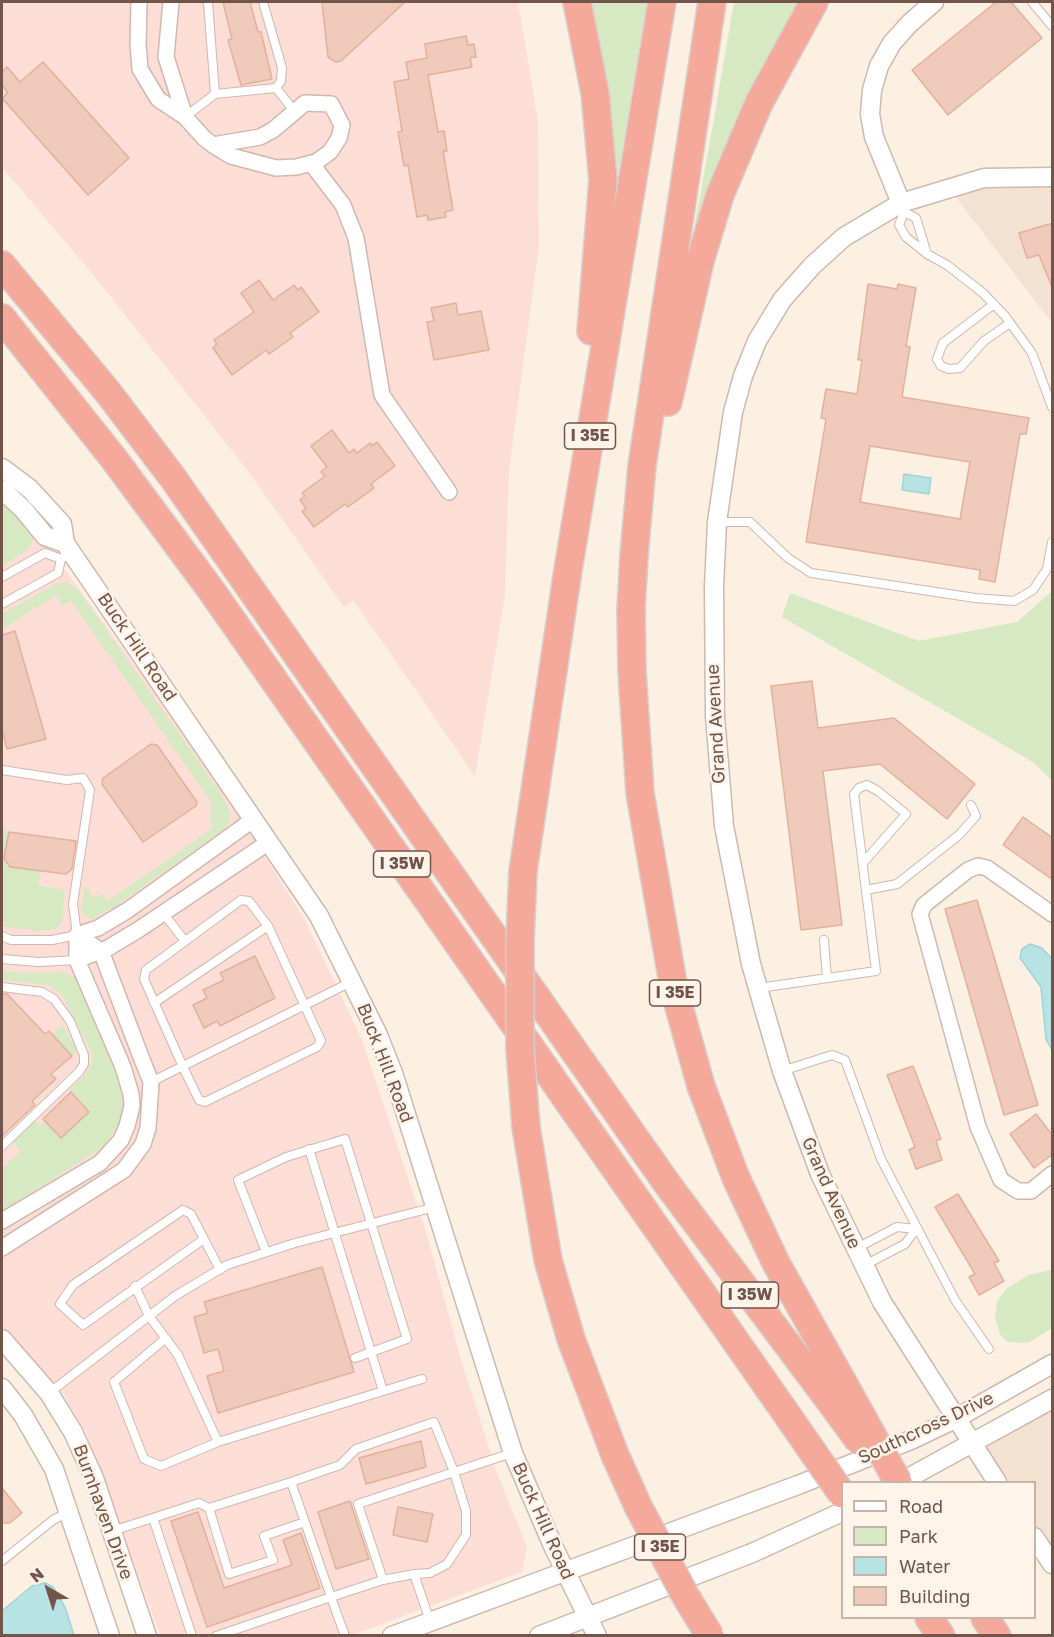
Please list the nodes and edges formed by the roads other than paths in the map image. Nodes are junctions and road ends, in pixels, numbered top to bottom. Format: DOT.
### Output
graph roads {
  1 [pos="140,2"];
  2 [pos="171,2"];
  3 [pos="208,2"];
  4 [pos="263,2"];
  5 [pos="577,2"];
  6 [pos="662,2"];
  7 [pos="712,2"];
  8 [pos="813,2"];
  9 [pos="934,2"];
  10 [pos="1032,2"];
  11 [pos="1053,26"];
  12 [pos="276,88"];
  13 [pos="215,94"];
  14 [pos="295,112"];
  15 [pos="185,117"];
  16 [pos="213,145"];
  17 [pos="311,163"];
  18 [pos="1053,177"];
  19 [pos="902,207"];
  20 [pos="927,254"];
  21 [pos="2,265"];
  22 [pos="994,304"];
  23 [pos="2,318"];
  24 [pos="1010,322"];
  25 [pos="1053,407"];
  26 [pos="2,468"];
  27 [pos="2,490"];
  28 [pos="449,492"];
  29 [pos="717,522"];
  30 [pos="1053,542"];
  31 [pos="65,551"];
  32 [pos="634,556"];
  33 [pos="568,570"];
  34 [pos="2,577"];
  35 [pos="2,604"];
  36 [pos="2,770"];
  37 [pos="971,805"];
  38 [pos="254,819"];
  39 [pos="269,842"];
  40 [pos="863,863"];
  41 [pos="866,890"];
  42 [pos="163,913"];
  43 [pos="1053,914"];
  44 [pos="268,926"];
  45 [pos="77,935"];
  46 [pos="2,936"];
  47 [pos="824,940"];
  48 [pos="185,941"];
  49 [pos="101,951"];
  50 [pos="2,959"];
  51 [pos="77,960"];
  52 [pos="827,978"];
  53 [pos="352,982"];
  54 [pos="2,987"];
  55 [pos="758,988"];
  56 [pos="154,1003"];
  57 [pos="306,1006"];
  58 [pos="183,1067"];
  59 [pos="782,1071"];
  60 [pos="151,1082"];
  61 [pos="2,1146"];
  62 [pos="309,1149"];
  63 [pos="1053,1174"];
  64 [pos="435,1207"];
  65 [pos="2,1221"];
  66 [pos="372,1223"];
  67 [pos="916,1229"];
  68 [pos="333,1233"];
  69 [pos="204,1239"];
  70 [pos="2,1248"];
  71 [pos="855,1249"];
  72 [pos="266,1252"];
  73 [pos="863,1266"];
  74 [pos="220,1270"];
  75 [pos="135,1286"];
  76 [pos="149,1316"];
  77 [pos="166,1338"];
  78 [pos="2,1339"];
  79 [pos="989,1348"];
  80 [pos="371,1353"];
  81 [pos="356,1358"];
  82 [pos="1053,1364"];
  83 [pos="422,1379"];
  84 [pos="2,1388"];
  85 [pos="383,1391"];
  86 [pos="49,1393"];
  87 [pos="1053,1399"];
  88 [pos="841,1400"];
  89 [pos="955,1419"];
  90 [pos="218,1442"];
  91 [pos="972,1446"];
  92 [pos="513,1453"];
  93 [pos="454,1472"];
  94 [pos="889,1481"];
  95 [pos="899,1481"];
  96 [pos="902,1481"];
  97 [pos="996,1481"];
  98 [pos="291,1482"];
  99 [pos="841,1491"];
  100 [pos="209,1508"];
  101 [pos="69,1511"];
  102 [pos="841,1513"];
  103 [pos="153,1518"];
  104 [pos="305,1522"];
  105 [pos="111,1531"];
  106 [pos="1036,1538"];
  107 [pos="2,1561"];
  108 [pos="1053,1564"];
  109 [pos="565,1571"];
  110 [pos="414,1574"];
  111 [pos="383,1580"];
  112 [pos="331,1598"];
  113 [pos="588,1618"];
  114 [pos="930,1619"];
  115 [pos="986,1619"];
  116 [pos="430,1621"];
  117 [pos="110,1635"];
  118 [pos="147,1635"];
  119 [pos="192,1635"];
  120 [pos="216,1635"];
  121 [pos="345,1635"];
  122 [pos="392,1635"];
  123 [pos="539,1635"];
  124 [pos="597,1635"];
  125 [pos="710,1635"];
  126 [pos="942,1635"];
  127 [pos="997,1635"];
  1 -- 15 [label="street"];
  2 -- 15 [label="street"];
  3 -- 13 [label="lane"];
  4 -- 12 [label="lane"];
  5 -- 33 [label="highway"];
  6 -- 33 [label="highway, I 35E"];
  7 -- 32 [label="highway, I 35E"];
  8 -- 32 [label="highway"];
  9 -- 19 [label="street"];
  10 -- 11 [label="lane"];
  12 -- 13 [label="lane"];
  12 -- 14 [label="lane"];
  13 -- 15 [label="lane"];
  14 -- 16 [label="street"];
  14 -- 17 [label="street"];
  15 -- 16 [label="street"];
  16 -- 17 [label="street"];
  17 -- 28 [label="street"];
  18 -- 19 [label="street, Grand Avenue"];
  19 -- 20 [label="lane"];
  19 -- 20 [label="lane"];
  19 -- 29 [label="street, Grand Avenue"];
  20 -- 22 [label="lane"];
  21 -- 88 [label="highway, I 35W"];
  22 -- 24 [label="lane"];
  22 -- 24 [label="lane"];
  23 -- 99 [label="highway, I 35W, bridge"];
  24 -- 25 [label="lane"];
  26 -- 31 [label="street, Buck Hill Road"];
  27 -- 31 [label="street, Buck Hill Road"];
  29 -- 30 [label="lane"];
  29 -- 55 [label="street, Grand Avenue"];
  31 -- 34 [label="lane"];
  31 -- 35 [label="lane"];
  31 -- 38 [label="street, Buck Hill Road"];
  32 -- 88 [label="highway, I 35E"];
  33 -- 125 [label="highway, I 35E, bridge"];
  36 -- 45 [label="lane"];
  37 -- 41 [label="lane"];
  38 -- 39 [label="street, Buck Hill Road"];
  38 -- 45 [label="street"];
  39 -- 42 [label="street"];
  39 -- 53 [label="street, Buck Hill Road"];
  40 -- 40 [label="lane"];
  40 -- 41 [label="lane"];
  41 -- 52 [label="lane"];
  42 -- 48 [label="lane"];
  42 -- 49 [label="street"];
  43 -- 63 [label="street"];
  44 -- 48 [label="lane"];
  44 -- 56 [label="lane"];
  44 -- 57 [label="lane"];
  45 -- 46 [label="lane"];
  45 -- 49 [label="street"];
  45 -- 51 [label="street"];
  47 -- 52 [label="lane"];
  48 -- 56 [label="lane"];
  49 -- 51 [label="street"];
  49 -- 60 [label="street"];
  50 -- 51 [label="lane"];
  51 -- 65 [label="street"];
  52 -- 55 [label="lane"];
  53 -- 57 [label="lane"];
  53 -- 64 [label="street, Buck Hill Road"];
  54 -- 61 [label="lane"];
  55 -- 59 [label="street, Grand Avenue"];
  56 -- 58 [label="lane"];
  57 -- 58 [label="lane"];
  57 -- 58 [label="lane"];
  58 -- 60 [label="lane"];
  59 -- 67 [label="lane"];
  59 -- 71 [label="street, Grand Avenue"];
  60 -- 70 [label="street"];
  62 -- 66 [label="lane"];
  62 -- 68 [label="lane"];
  62 -- 72 [label="lane"];
  64 -- 66 [label="lane"];
  64 -- 92 [label="street, Buck Hill Road"];
  66 -- 68 [label="lane"];
  66 -- 80 [label="lane"];
  67 -- 71 [label="lane"];
  67 -- 73 [label="lane"];
  67 -- 79 [label="lane"];
  68 -- 72 [label="lane"];
  68 -- 80 [label="lane"];
  69 -- 74 [label="lane"];
  69 -- 75 [label="lane"];
  69 -- 75 [label="lane"];
  71 -- 73 [label="street, Grand Avenue"];
  72 -- 74 [label="lane"];
  73 -- 89 [label="street, Grand Avenue"];
  74 -- 76 [label="lane"];
  75 -- 76 [label="lane"];
  76 -- 77 [label="lane"];
  76 -- 86 [label="lane"];
  77 -- 90 [label="lane"];
  77 -- 90 [label="lane"];
  78 -- 86 [label="street, Burnhaven Drive"];
  80 -- 81 [label="lane"];
  80 -- 85 [label="lane"];
  82 -- 89 [label="street, Southcross Drive"];
  83 -- 85 [label="lane"];
  84 -- 101 [label="street, Burnhaven Drive"];
  85 -- 90 [label="lane"];
  86 -- 105 [label="street, Burnhaven Drive"];
  87 -- 91 [label="street, Southcross Drive"];
  88 -- 94 [label="highway, I 35W, bridge"];
  88 -- 95 [label="highway, I 35E, bridge"];
  89 -- 91 [label="street, Grand Avenue"];
  89 -- 109 [label="street, Southcross Drive"];
  91 -- 96 [label="street, Southcross Drive"];
  91 -- 97 [label="street, Grand Avenue"];
  92 -- 93 [label="lane"];
  92 -- 109 [label="street, Buck Hill Road"];
  93 -- 98 [label="lane"];
  93 -- 110 [label="lane"];
  93 -- 111 [label="lane"];
  98 -- 100 [label="lane"];
  98 -- 104 [label="lane"];
  100 -- 103 [label="lane"];
  100 -- 104 [label="lane"];
  101 -- 107 [label="lane"];
  101 -- 117 [label="street, Burnhaven Drive"];
  102 -- 113 [label="street"];
  103 -- 105 [label="lane"];
  103 -- 119 [label="lane"];
  104 -- 112 [label="lane"];
  105 -- 118 [label="street, Burnhaven Drive"];
  106 -- 108 [label="street"];
  109 -- 113 [label="street, Buck Hill Road"];
  109 -- 116 [label="street, Southcross Drive"];
  110 -- 111 [label="lane"];
  110 -- 116 [label="lane"];
  111 -- 112 [label="lane"];
  112 -- 120 [label="lane"];
  112 -- 121 [label="lane"];
  113 -- 123 [label="street"];
  113 -- 124 [label="street, Buck Hill Road"];
  114 -- 126 [label="highway"];
  115 -- 127 [label="highway"];
  116 -- 122 [label="street, Southcross Drive"];
}
